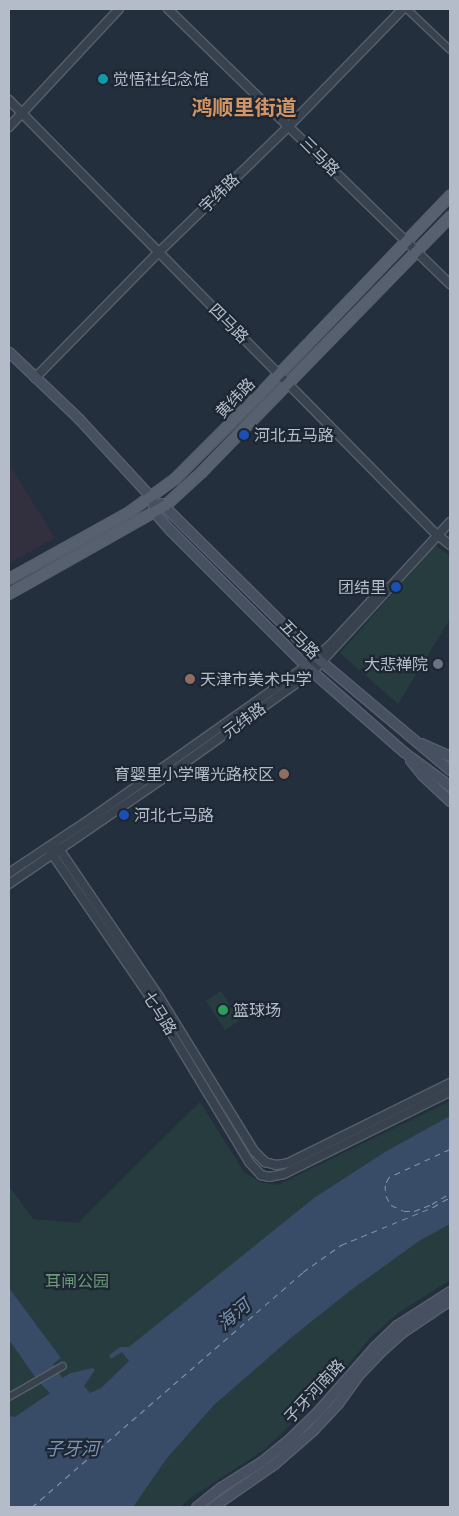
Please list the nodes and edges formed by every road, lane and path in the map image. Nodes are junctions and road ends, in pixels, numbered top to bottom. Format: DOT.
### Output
graph roads {
  1 [pos="119,9"];
  2 [pos="168,9"];
  3 [pos="405,9"];
  4 [pos="450,50"];
  5 [pos="9,100"];
  6 [pos="22,113"];
  7 [pos="290,125"];
  8 [pos="9,126"];
  9 [pos="450,196"];
  10 [pos="450,217"];
  11 [pos="406,242"];
  12 [pos="159,252"];
  13 [pos="416,253"];
  14 [pos="450,284"];
  15 [pos="450,291"];
  16 [pos="9,352"];
  17 [pos="279,374"];
  18 [pos="35,378"];
  19 [pos="289,383"];
  20 [pos="152,498"];
  21 [pos="166,505"];
  22 [pos="154,513"];
  23 [pos="450,516"];
  24 [pos="450,522"];
  25 [pos="436,535"];
  26 [pos="450,545"];
  27 [pos="9,579"];
  28 [pos="9,594"];
  29 [pos="320,660"];
  30 [pos="309,669"];
  31 [pos="413,739"];
  32 [pos="404,752"];
  33 [pos="450,756"];
  34 [pos="450,770"];
  35 [pos="449,784"];
  36 [pos="450,801"];
  37 [pos="55,842"];
  38 [pos="48,848"];
  39 [pos="56,853"];
  40 [pos="9,873"];
  41 [pos="9,884"];
  42 [pos="450,1083"];
  43 [pos="450,1092"];
  44 [pos="450,1291"];
  45 [pos="450,1300"];
  46 [pos="61,1368"];
  47 [pos="9,1397"];
  48 [pos="196,1507"];
  49 [pos="212,1507"];
  1 -- 6 [label="street"];
  2 -- 7 [label="street, 三马路"];
  3 -- 4 [label="street"];
  3 -- 7 [label="street, 宇纬路"];
  5 -- 6 [label="street, 四马路"];
  6 -- 8 [label="street"];
  6 -- 12 [label="street, 四马路"];
  7 -- 11 [label="street, 三马路"];
  7 -- 12 [label="street, 宇纬路"];
  9 -- 11 [label="main road, 黄纬路"];
  10 -- 13 [label="main road, 黄纬路"];
  11 -- 13 [label="street, 三马路"];
  11 -- 17 [label="main road, 黄纬路"];
  12 -- 17 [label="street, 四马路"];
  12 -- 18 [label="street, 宇纬路"];
  13 -- 14 [label="street, 三马路"];
  13 -- 15 [label="street, 三马路"];
  13 -- 19 [label="main road, 黄纬路"];
  16 -- 18 [label="main road, 五马路"];
  17 -- 19 [label="street, 四马路"];
  17 -- 20 [label="main road, 黄纬路"];
  18 -- 20 [label="main road, 五马路"];
  19 -- 21 [label="main road, 黄纬路"];
  19 -- 25 [label="street, 四马路"];
  20 -- 21 [label="main road, 五马路"];
  20 -- 22 [label="main road"];
  20 -- 27 [label="main road, 黄纬路"];
  21 -- 22 [label="main road, 黄纬路"];
  21 -- 29 [label="main road, 五马路"];
  22 -- 28 [label="main road, 黄纬路"];
  22 -- 30 [label="main road, 五马路"];
  23 -- 25 [label="street, 元纬路"];
  24 -- 25 [label="street, 元纬路"];
  25 -- 26 [label="street, 四马路"];
  25 -- 29 [label="street, 元纬路"];
  29 -- 30 [label="street, 元纬路"];
  29 -- 31 [label="main road, 五马路"];
  30 -- 32 [label="main road, 五马路"];
  30 -- 37 [label="street, 元纬路"];
  30 -- 39 [label="street, 元纬路"];
  31 -- 33 [label="main road"];
  31 -- 34 [label="main road, 五马路"];
  32 -- 35 [label="main road, 五马路"];
  32 -- 36 [label="main road"];
  37 -- 38 [label="street, 元纬路"];
  37 -- 39 [label="street, 七马路"];
  38 -- 39 [label="street, 七马路"];
  38 -- 40 [label="street, 元纬路"];
  39 -- 41 [label="street, 元纬路"];
  39 -- 42 [label="street, 七马路"];
  39 -- 43 [label="street, 七马路"];
  44 -- 48 [label="main road, 子牙河南路"];
  45 -- 49 [label="main road, 子牙河南路"];
  46 -- 47 [label="street"];
}
